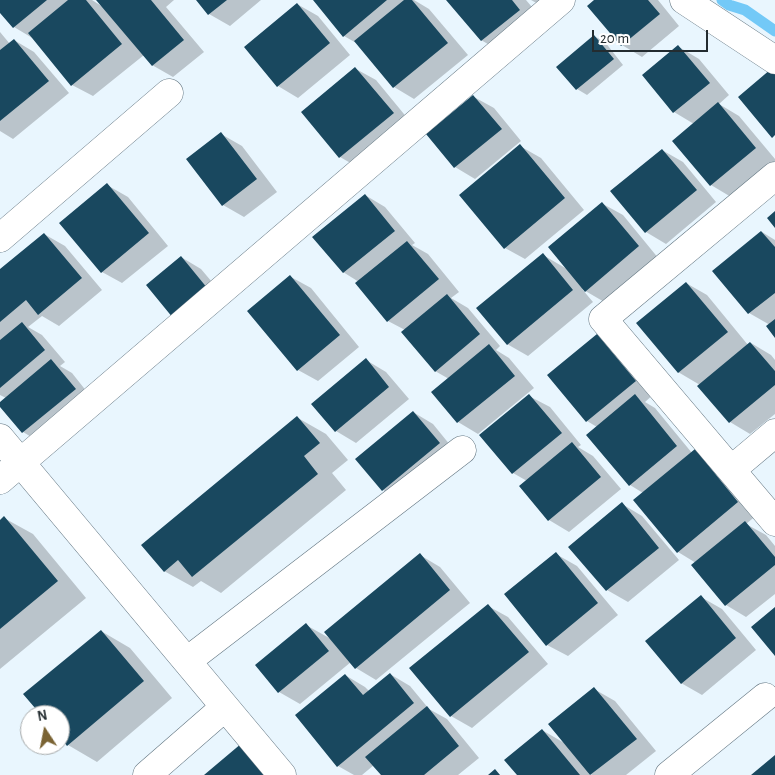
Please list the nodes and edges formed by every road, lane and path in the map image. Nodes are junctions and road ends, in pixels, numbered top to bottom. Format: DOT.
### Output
graph roads {
  1 [pos="561,0"];
  2 [pos="684,0"];
  3 [pos="775,60"];
  4 [pos="169,93"];
  5 [pos="775,176"];
  6 [pos="0,238"];
  7 [pos="775,434"];
  8 [pos="0,438"];
  9 [pos="462,450"];
  10 [pos="20,463"];
  11 [pos="731,470"];
  12 [pos="0,480"];
  13 [pos="775,522"];
  14 [pos="187,661"];
  15 [pos="765,697"];
  16 [pos="225,707"];
  17 [pos="147,775"];
  18 [pos="282,775"];
  19 [pos="669,775"];
  1 -- 10 [label="street"];
  2 -- 3 [label="street"];
  4 -- 6 [label="street"];
  5 -- 11 [label="street"];
  7 -- 11 [label="street"];
  8 -- 10 [label="street"];
  9 -- 14 [label="street"];
  10 -- 12 [label="street"];
  10 -- 14 [label="street"];
  11 -- 13 [label="street"];
  14 -- 16 [label="street"];
  15 -- 19 [label="street"];
  16 -- 17 [label="street"];
  16 -- 18 [label="street"];
}
